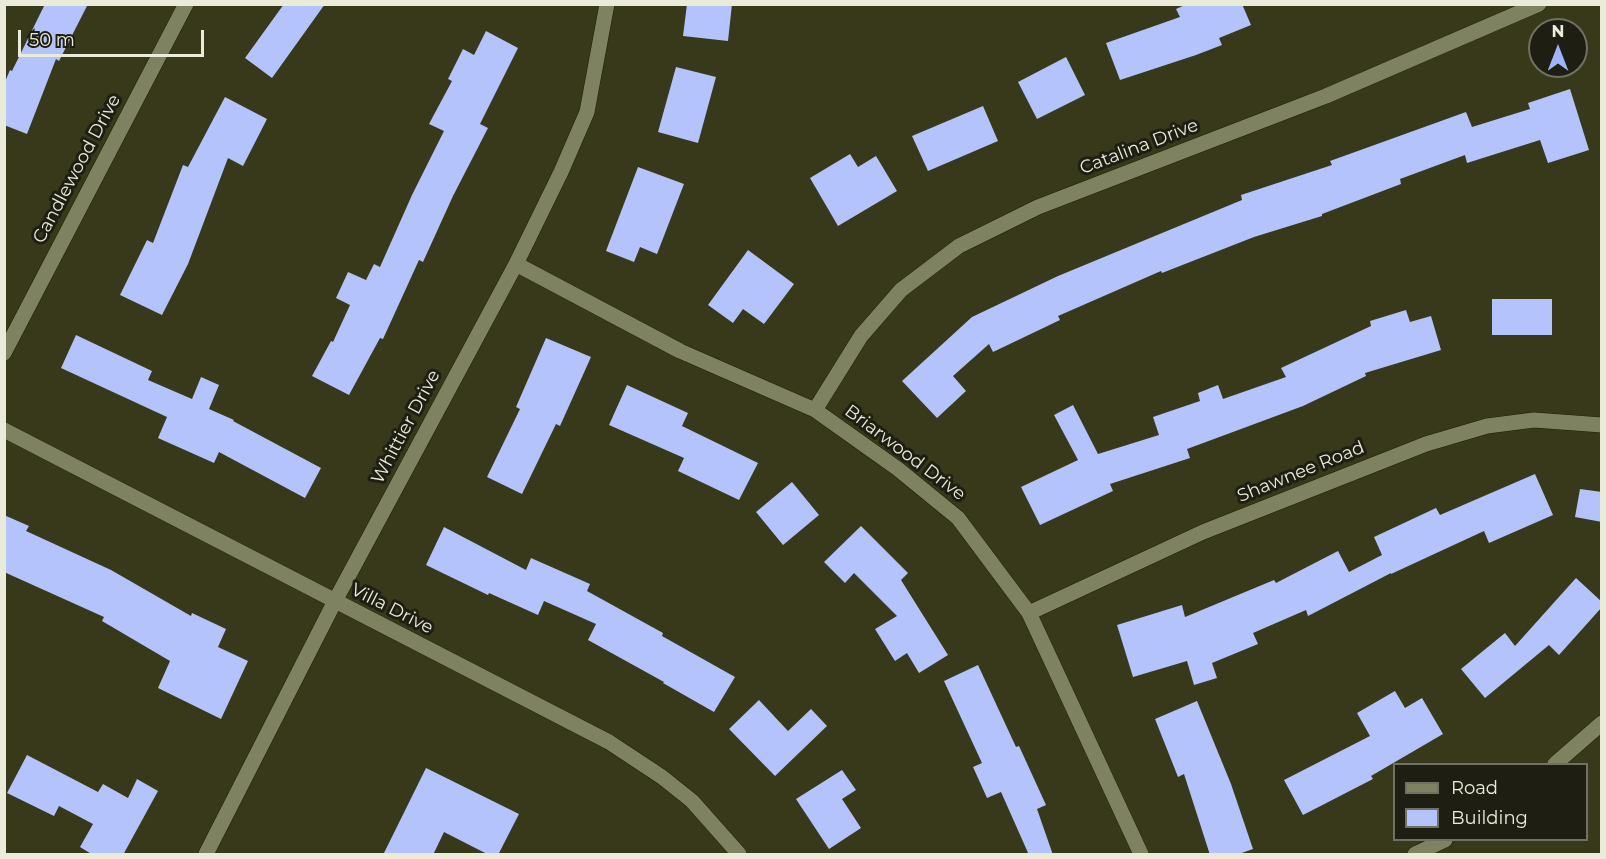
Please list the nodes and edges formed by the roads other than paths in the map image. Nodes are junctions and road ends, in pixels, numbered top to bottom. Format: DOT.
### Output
graph roads {
  1 [pos="186,4"];
  2 [pos="607,4"];
  3 [pos="1539,4"];
  4 [pos="516,264"];
  5 [pos="4,353"];
  6 [pos="815,410"];
  7 [pos="1602,425"];
  8 [pos="4,430"];
  9 [pos="335,601"];
  10 [pos="1029,613"];
  11 [pos="1602,723"];
  12 [pos="1557,763"];
  13 [pos="1443,841"];
  14 [pos="206,855"];
  15 [pos="739,855"];
  16 [pos="1141,855"];
  17 [pos="1415,855"];
  1 -- 5 [label="street, Candlewood Drive"];
  2 -- 4 [label="street, Whittier Drive"];
  3 -- 6 [label="street, Catalina Drive"];
  4 -- 6 [label="street, Briarwood Drive"];
  4 -- 9 [label="street, Whittier Drive"];
  6 -- 10 [label="street, Briarwood Drive"];
  7 -- 10 [label="street, Shawnee Road"];
  8 -- 9 [label="street, Villa Drive"];
  9 -- 14 [label="street, Whittier Drive"];
  9 -- 15 [label="street, Villa Drive"];
  10 -- 16 [label="street, Briarwood Drive"];
  11 -- 12 [label="street"];
  13 -- 17 [label="street"];
}
